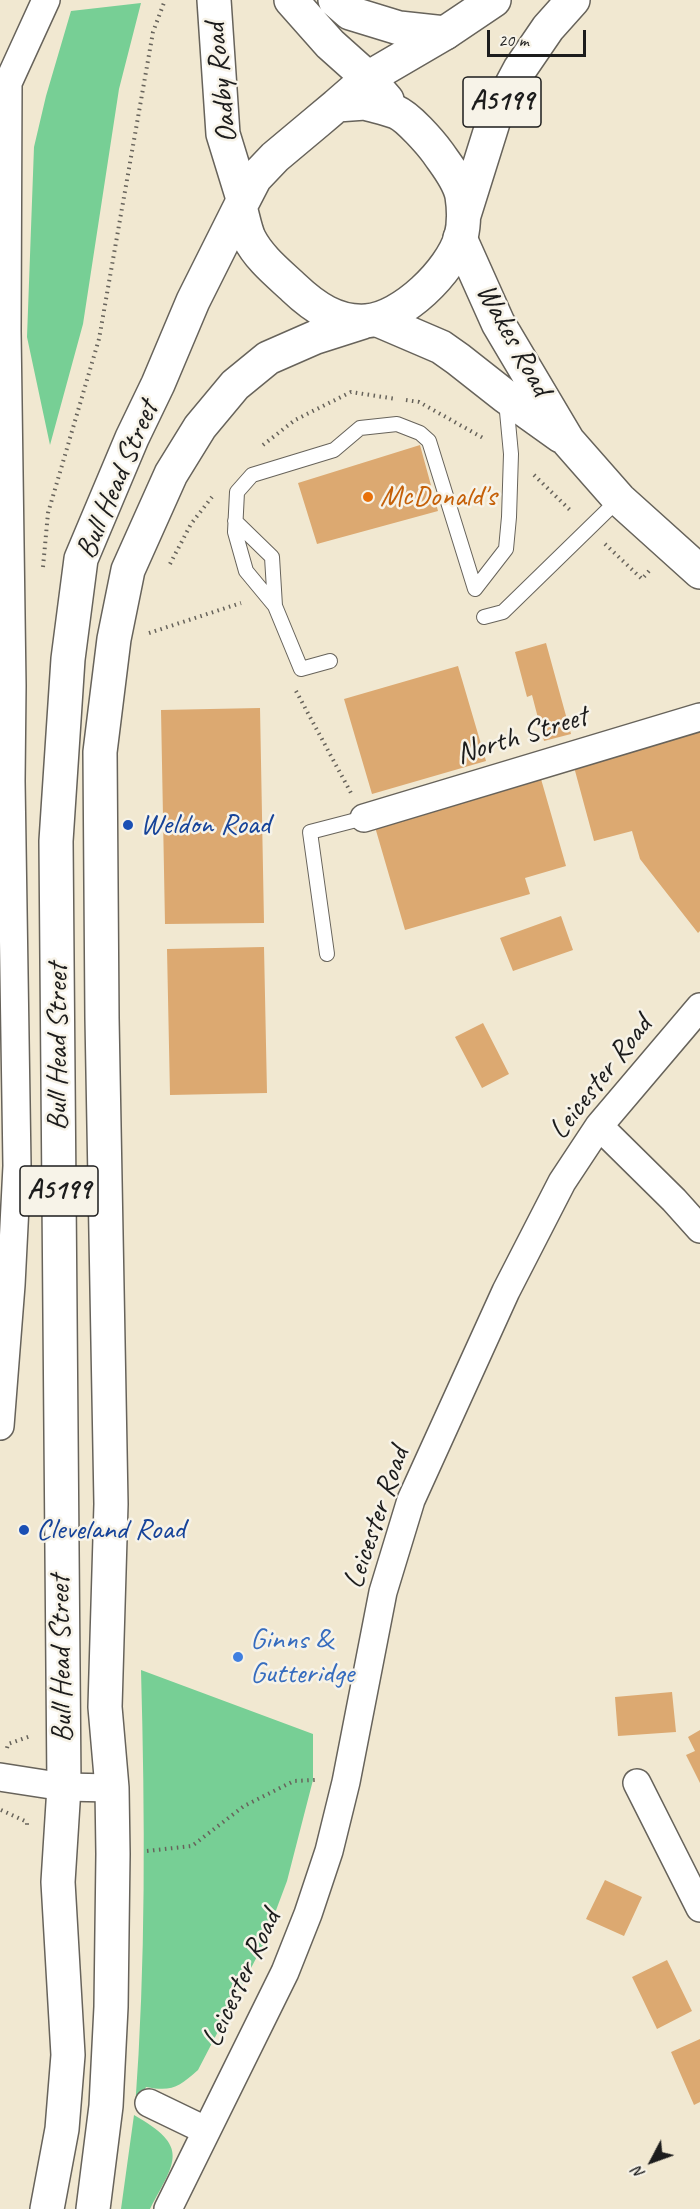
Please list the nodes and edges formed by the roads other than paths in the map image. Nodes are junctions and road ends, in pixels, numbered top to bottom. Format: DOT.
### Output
graph roads {
  1 [pos="46,0"];
  2 [pos="214,0"];
  3 [pos="291,0"];
  4 [pos="335,0"];
  5 [pos="494,0"];
  6 [pos="573,0"];
  7 [pos="445,33"];
  8 [pos="368,78"];
  9 [pos="4,82"];
  10 [pos="337,105"];
  11 [pos="398,112"];
  12 [pos="241,203"];
  13 [pos="462,229"];
  14 [pos="371,321"];
  15 [pos="3,332"];
  16 [pos="505,396"];
  17 [pos="568,441"];
  18 [pos="619,499"];
  19 [pos="235,520"];
  20 [pos="700,572"];
  21 [pos="275,606"];
  22 [pos="484,617"];
  23 [pos="330,661"];
  24 [pos="700,717"];
  25 [pos="5,781"];
  26 [pos="364,818"];
  27 [pos="327,954"];
  28 [pos="700,1007"];
  29 [pos="599,1126"];
  30 [pos="8,1167"];
  31 [pos="700,1229"];
  32 [pos="0,1426"];
  33 [pos="0,1778"];
  34 [pos="637,1783"];
  35 [pos="64,1787"];
  36 [pos="112,1788"];
  37 [pos="700,1908"];
  38 [pos="149,2103"];
  39 [pos="206,2130"];
  40 [pos="47,2209"];
  41 [pos="93,2209"];
  42 [pos="168,2209"];
  1 -- 9 [label="street"];
  2 -- 12 [label="main road, Oadby Road"];
  3 -- 8 [label="main road"];
  4 -- 7 [label="main road"];
  5 -- 7 [label="main road"];
  6 -- 13 [label="main road, A5199"];
  7 -- 8 [label="main road"];
  8 -- 10 [label="main road"];
  8 -- 11 [label="main road"];
  9 -- 15 [label="street"];
  10 -- 11 [label="main road"];
  10 -- 12 [label="main road"];
  11 -- 13 [label="main road"];
  12 -- 14 [label="main road"];
  12 -- 35 [label="main road, Bull Head Street / A5199"];
  13 -- 14 [label="main road"];
  13 -- 17 [label="main road, Wakes Road"];
  14 -- 16 [label="main road, Wakes Road"];
  14 -- 36 [label="main road, Bull Head Street / A5199"];
  15 -- 25 [label="street"];
  16 -- 17 [label="main road, Wakes Road"];
  16 -- 19 [label="lane"];
  17 -- 18 [label="main road, Wakes Road"];
  18 -- 20 [label="main road, Wakes Road"];
  18 -- 22 [label="lane"];
  19 -- 21 [label="lane"];
  19 -- 21 [label="lane"];
  21 -- 23 [label="lane"];
  24 -- 26 [label="street, North Street"];
  25 -- 30 [label="street"];
  26 -- 27 [label="lane"];
  28 -- 29 [label="street, Leicester Road"];
  29 -- 31 [label="street"];
  29 -- 39 [label="street, Leicester Road"];
  30 -- 32 [label="street"];
  33 -- 35 [label="street"];
  34 -- 37 [label="street"];
  35 -- 36 [label="street"];
  35 -- 40 [label="main road, Bull Head Street / A5199"];
  36 -- 41 [label="main road, Bull Head Street / A5199"];
  38 -- 39 [label="street"];
  39 -- 42 [label="street, Leicester Road"];
}
